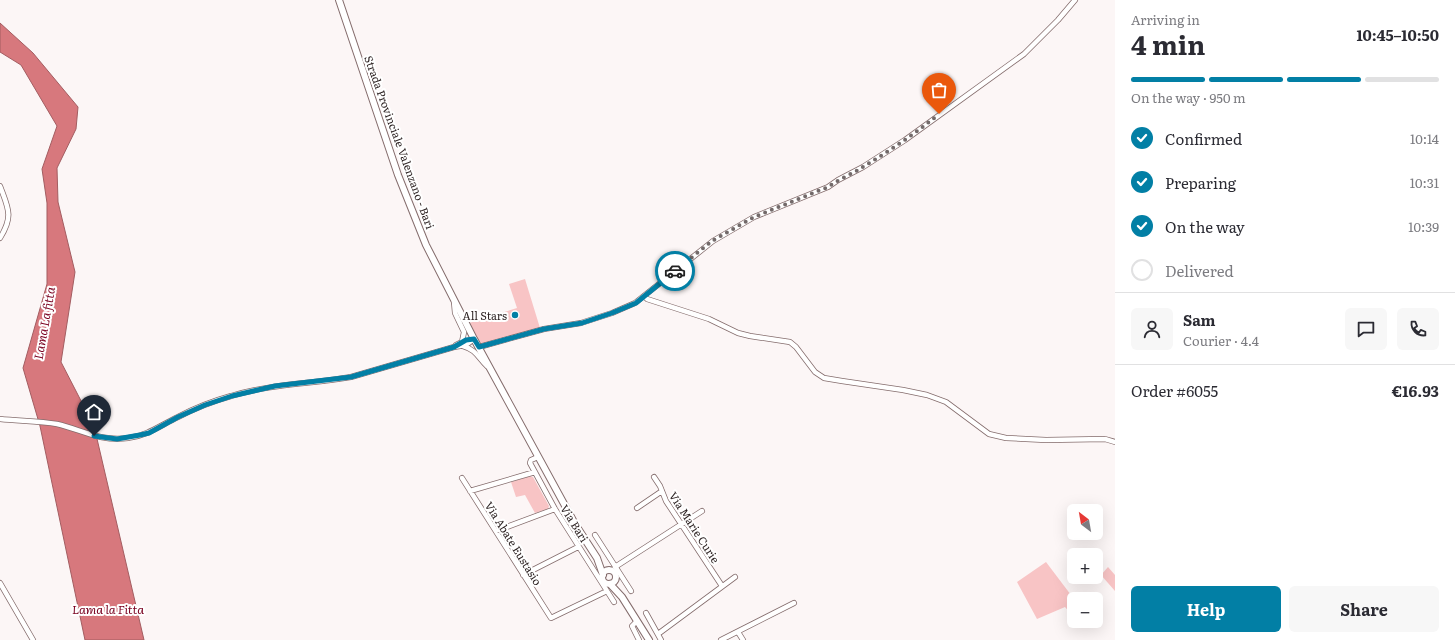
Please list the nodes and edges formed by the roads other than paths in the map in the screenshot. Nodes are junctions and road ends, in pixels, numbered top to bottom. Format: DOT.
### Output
graph roads {
  1 [pos="339,0"];
  2 [pos="1075,0"];
  3 [pos="0,186"];
  4 [pos="0,238"];
  5 [pos="644,296"];
  6 [pos="454,302"];
  7 [pos="474,339"];
  8 [pos="462,344"];
  9 [pos="479,347"];
  10 [pos="492,370"];
  11 [pos="516,415"];
  12 [pos="2,419"];
  13 [pos="1115,442"];
  14 [pos="538,456"];
  15 [pos="535,472"];
  16 [pos="654,477"];
  17 [pos="462,478"];
  18 [pos="551,479"];
  19 [pos="541,484"];
  20 [pos="470,491"];
  21 [pos="662,491"];
  22 [pos="637,508"];
  23 [pos="555,509"];
  24 [pos="702,511"];
  25 [pos="681,525"];
  26 [pos="496,531"];
  27 [pos="595,535"];
  28 [pos="578,547"];
  29 [pos="596,558"];
  30 [pos="615,573"];
  31 [pos="523,575"];
  32 [pos="735,577"];
  33 [pos="605,581"];
  34 [pos="0,583"];
  35 [pos="722,586"];
  36 [pos="607,591"];
  37 [pos="631,591"];
  38 [pos="622,597"];
  39 [pos="614,602"];
  40 [pos="794,603"];
  41 [pos="646,612"];
  42 [pos="637,621"];
  43 [pos="656,632"];
  44 [pos="738,632"];
  45 [pos="647,638"];
  46 [pos="33,640"];
  47 [pos="639,640"];
  48 [pos="661,640"];
  49 [pos="722,640"];
  50 [pos="743,640"];
  1 -- 6 [label="main road, Strada Provinciale Valenzano - Bari"];
  2 -- 5 [label="street"];
  3 -- 4 [label="street"];
  5 -- 9 [label="street"];
  5 -- 13 [label="street"];
  6 -- 7 [label="main road, Strada Provinciale Valenzano - Bari"];
  6 -- 8 [label="street"];
  7 -- 8 [label="street"];
  7 -- 9 [label="main road, Strada Provinciale Valenzano - Bari"];
  8 -- 10 [label="street"];
  8 -- 12 [label="street"];
  9 -- 10 [label="main road, Strada Provinciale Valenzano - Bari"];
  10 -- 11 [label="main road, Strada Provinciale Valenzano - Bari"];
  11 -- 14 [label="main road, Via Bari"];
  14 -- 15 [label="street"];
  14 -- 18 [label="main road, Via Bari"];
  15 -- 19 [label="street, Via Bari"];
  15 -- 20 [label="street"];
  16 -- 21 [label="street, Via Marie Curie"];
  17 -- 20 [label="street, Via Abate Eustasio"];
  18 -- 19 [label="street"];
  18 -- 29 [label="main road, Via Bari"];
  19 -- 23 [label="street, Via Bari"];
  20 -- 26 [label="street, Via Abate Eustasio"];
  21 -- 22 [label="street"];
  21 -- 25 [label="street, Via Marie Curie"];
  23 -- 26 [label="street"];
  23 -- 28 [label="street, Via Bari"];
  24 -- 25 [label="street"];
  25 -- 30 [label="street"];
  25 -- 35 [label="street, Via Marie Curie"];
  26 -- 31 [label="street, Via Abate Eustasio"];
  27 -- 30 [label="street, Via Bari"];
  28 -- 31 [label="street"];
  28 -- 33 [label="street, Via Bari"];
  29 -- 30 [label="main road, Via Bari"];
  29 -- 33 [label="main road, Via Bari"];
  30 -- 33 [label="main road"];
  30 -- 33 [label="main road"];
  30 -- 37 [label="street, Via Bari"];
  30 -- 38 [label="main road, Via Bari"];
  31 -- 36 [label="street, Via Abate Eustasio"];
  32 -- 35 [label="street"];
  33 -- 36 [label="street, Via Bari"];
  33 -- 38 [label="main road, Via Bari"];
  34 -- 46 [label="street"];
  35 -- 43 [label="street"];
  36 -- 39 [label="street, Via Bari"];
  38 -- 42 [label="main road, Via Bari"];
  40 -- 44 [label="street"];
  41 -- 43 [label="street"];
  42 -- 45 [label="main road, Via Bari"];
  42 -- 47 [label="street, Via Bari"];
  43 -- 45 [label="street"];
  43 -- 48 [label="street"];
  44 -- 49 [label="street"];
  44 -- 50 [label="street"];
}
